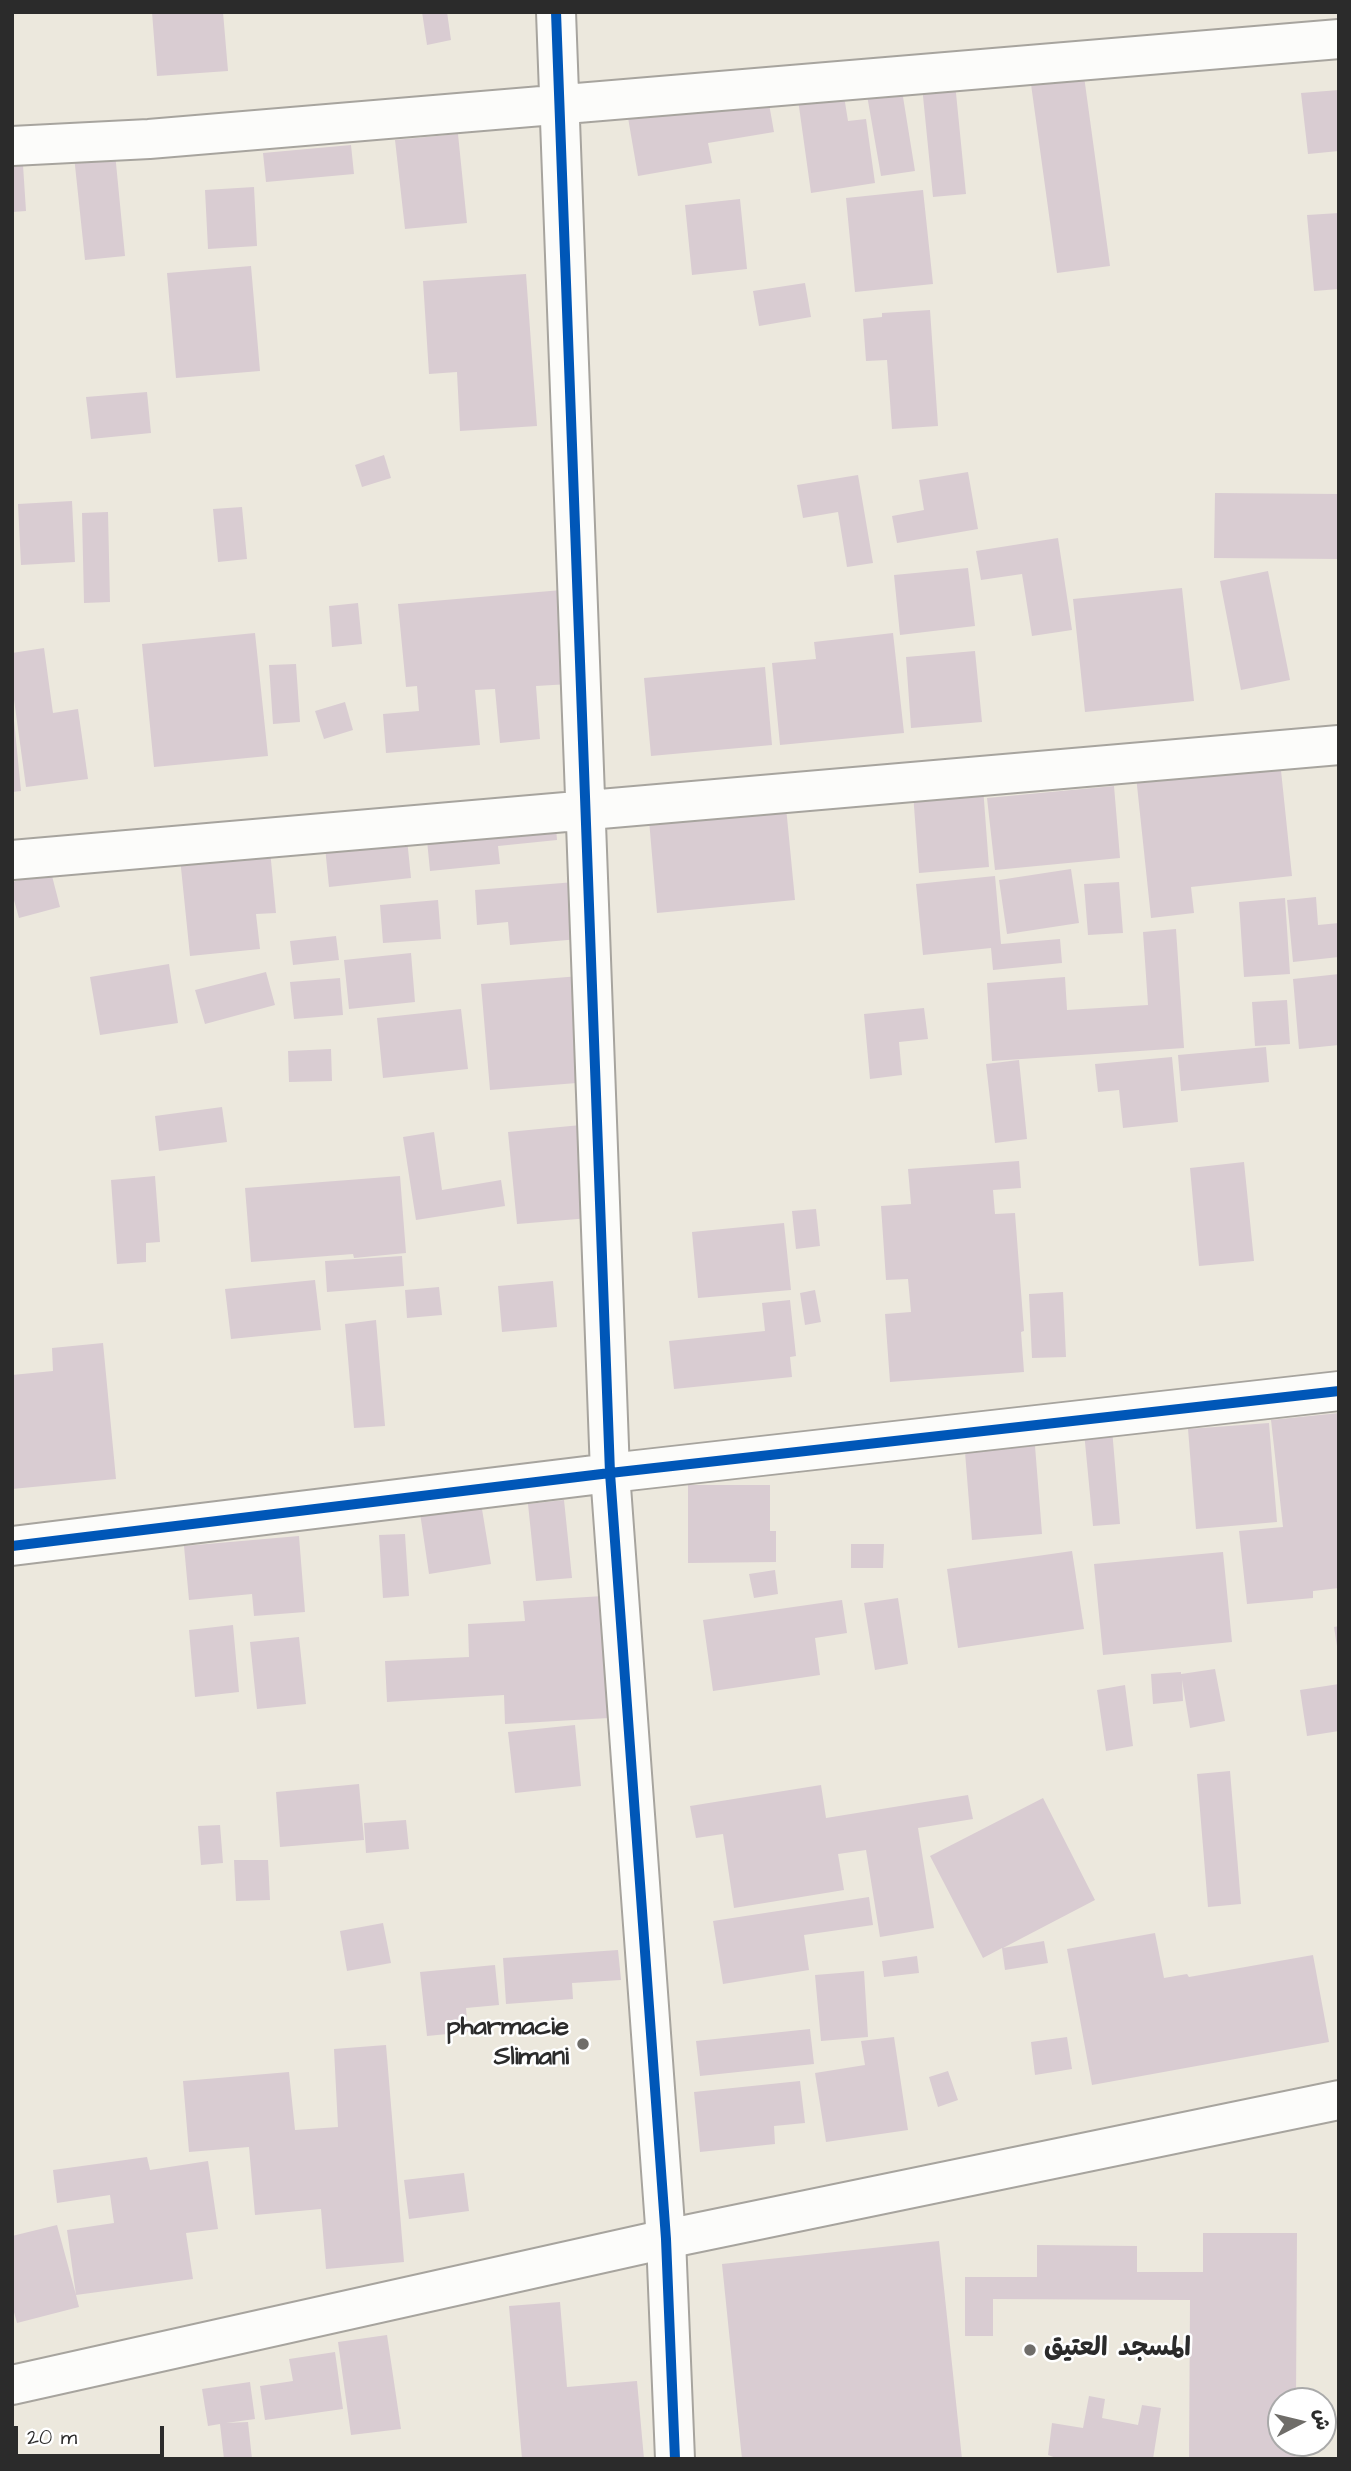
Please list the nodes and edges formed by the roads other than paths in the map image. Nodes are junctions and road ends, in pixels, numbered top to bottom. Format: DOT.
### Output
graph roads {
  1 [pos="556,12"];
  2 [pos="1339,39"];
  3 [pos="559,105"];
  4 [pos="12,146"];
  5 [pos="1339,745"];
  6 [pos="586,810"];
  7 [pos="12,860"];
  8 [pos="1339,1391"];
  9 [pos="610,1474"];
  10 [pos="12,1546"];
  11 [pos="1339,2100"];
  12 [pos="666,2239"];
  13 [pos="12,2385"];
  14 [pos="675,2459"];
  1 -- 3 [label="street"];
  2 -- 3 [label="street"];
  3 -- 4 [label="street"];
  3 -- 6 [label="street"];
  5 -- 6 [label="street"];
  6 -- 7 [label="street"];
  6 -- 9 [label="street"];
  8 -- 9 [label="street"];
  9 -- 10 [label="street"];
  9 -- 12 [label="street"];
  11 -- 12 [label="street"];
  12 -- 13 [label="street"];
  12 -- 14 [label="street"];
}
